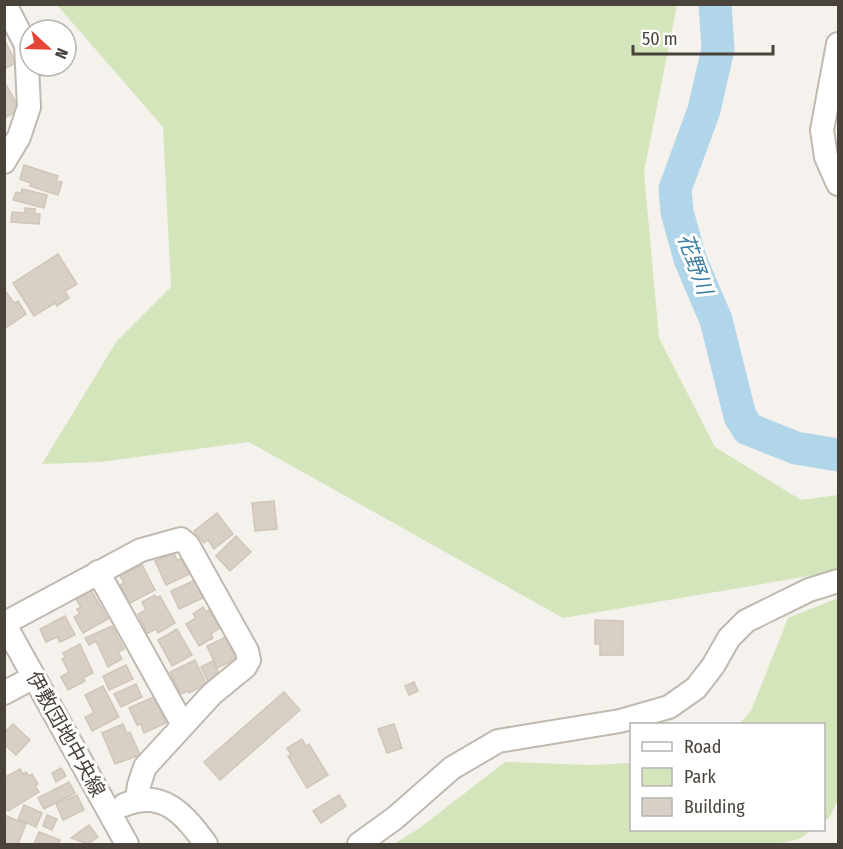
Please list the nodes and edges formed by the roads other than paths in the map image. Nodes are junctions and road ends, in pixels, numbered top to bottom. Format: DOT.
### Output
graph roads {
  1 [pos="5,4"];
  2 [pos="838,44"];
  3 [pos="4,162"];
  4 [pos="838,184"];
  5 [pos="98,573"];
  6 [pos="838,581"];
  7 [pos="5,623"];
  8 [pos="34,677"];
  9 [pos="4,693"];
  10 [pos="183,725"];
  11 [pos="137,800"];
  12 [pos="109,812"];
  13 [pos="127,844"];
  14 [pos="206,844"];
  15 [pos="359,844"];
  1 -- 3 [label="street"];
  2 -- 4 [label="street"];
  5 -- 7 [label="street"];
  5 -- 10 [label="street"];
  5 -- 10 [label="street"];
  6 -- 15 [label="street"];
  7 -- 8 [label="street, 伊敷団地中央線"];
  8 -- 9 [label="street"];
  8 -- 12 [label="street, 伊敷団地中央線"];
  10 -- 11 [label="street"];
  11 -- 12 [label="street"];
  11 -- 14 [label="street"];
  12 -- 13 [label="street, 伊敷団地中央線"];
}
